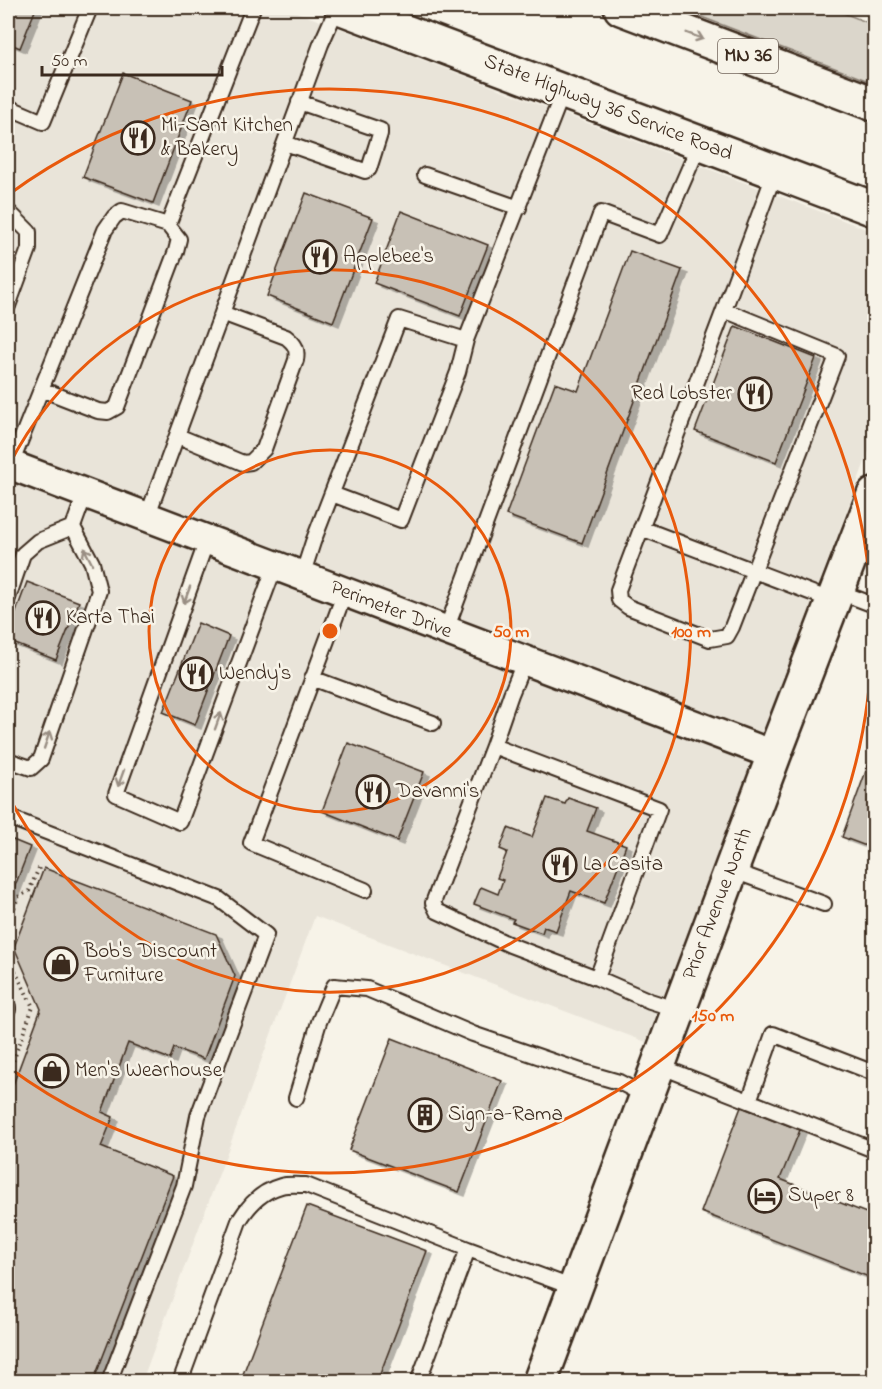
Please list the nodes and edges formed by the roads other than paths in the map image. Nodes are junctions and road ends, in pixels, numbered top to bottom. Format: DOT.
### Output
graph roads {
  1 [pos="90,8"];
  2 [pos="253,8"];
  3 [pos="337,8"];
  4 [pos="342,8"];
  5 [pos="621,8"];
  6 [pos="563,92"];
  7 [pos="299,102"];
  8 [pos="874,104"];
  9 [pos="8,107"];
  10 [pos="285,143"];
  11 [pos="700,143"];
  12 [pos="775,172"];
  13 [pos="425,175"];
  14 [pos="519,208"];
  15 [pos="874,209"];
  16 [pos="8,211"];
  17 [pos="168,225"];
  18 [pos="8,306"];
  19 [pos="724,310"];
  20 [pos="222,313"];
  21 [pos="466,340"];
  22 [pos="41,389"];
  23 [pos="178,436"];
  24 [pos="9,468"];
  25 [pos="85,494"];
  26 [pos="332,494"];
  27 [pos="874,495"];
  28 [pos="147,517"];
  29 [pos="73,527"];
  30 [pos="641,528"];
  31 [pos="207,540"];
  32 [pos="275,566"];
  33 [pos="753,571"];
  34 [pos="302,576"];
  35 [pos="345,592"];
  36 [pos="835,596"];
  37 [pos="8,598"];
  38 [pos="874,605"];
  39 [pos="446,630"];
  40 [pos="525,660"];
  41 [pos="312,678"];
  42 [pos="433,723"];
  43 [pos="494,746"];
  44 [pos="774,755"];
  45 [pos="8,760"];
  46 [pos="8,818"];
  47 [pos="731,870"];
  48 [pos="365,890"];
  49 [pos="824,904"];
  50 [pos="597,978"];
  51 [pos="678,1010"];
  52 [pos="657,1065"];
  53 [pos="874,1073"];
  54 [pos="646,1096"];
  55 [pos="296,1098"];
  56 [pos="748,1101"];
  57 [pos="874,1150"];
  58 [pos="468,1249"];
  59 [pos="574,1288"];
  60 [pos="109,1382"];
  61 [pos="180,1382"];
  62 [pos="418,1382"];
  63 [pos="540,1382"];
  1 -- 9 [label="lane"];
  2 -- 17 [label="lane"];
  3 -- 7 [label="lane"];
  4 -- 6 [label="main road, State Highway 36 Service Road"];
  5 -- 8 [label="main road, MN 36, one-way"];
  6 -- 11 [label="main road, State Highway 36 Service Road"];
  6 -- 14 [label="lane"];
  7 -- 10 [label="lane"];
  7 -- 10 [label="lane"];
  10 -- 20 [label="lane"];
  11 -- 12 [label="main road, State Highway 36 Service Road"];
  11 -- 39 [label="lane"];
  12 -- 15 [label="main road, State Highway 36 Service Road"];
  12 -- 19 [label="lane"];
  13 -- 14 [label="lane"];
  14 -- 21 [label="lane"];
  16 -- 18 [label="lane"];
  17 -- 22 [label="lane"];
  17 -- 22 [label="lane"];
  19 -- 30 [label="lane"];
  19 -- 33 [label="lane"];
  20 -- 23 [label="lane"];
  20 -- 23 [label="lane"];
  21 -- 26 [label="lane"];
  21 -- 26 [label="lane"];
  22 -- 24 [label="lane"];
  23 -- 28 [label="lane"];
  24 -- 25 [label="street, Perimeter Drive"];
  25 -- 28 [label="street, Perimeter Drive"];
  25 -- 29 [label="lane"];
  26 -- 34 [label="lane"];
  27 -- 36 [label="main road, Prior Avenue North"];
  28 -- 31 [label="street, Perimeter Drive"];
  29 -- 37 [label="lane"];
  45 -- 29 [label="lane, one-way"];
  30 -- 33 [label="lane"];
  30 -- 33 [label="lane"];
  31 -- 32 [label="street, Perimeter Drive"];
  31 -- 32 [label="lane, one-way"];
  32 -- 34 [label="street, Perimeter Drive"];
  33 -- 36 [label="lane"];
  34 -- 35 [label="street, Perimeter Drive"];
  35 -- 39 [label="street, Perimeter Drive"];
  35 -- 41 [label="lane"];
  36 -- 38 [label="lane"];
  36 -- 44 [label="main road, Prior Avenue North"];
  39 -- 40 [label="street, Perimeter Drive"];
  40 -- 43 [label="lane"];
  40 -- 44 [label="street, Perimeter Drive"];
  41 -- 42 [label="lane"];
  41 -- 48 [label="lane"];
  43 -- 50 [label="lane"];
  43 -- 50 [label="lane"];
  44 -- 47 [label="main road, Prior Avenue North"];
  46 -- 60 [label="lane"];
  47 -- 49 [label="lane"];
  47 -- 51 [label="main road, Prior Avenue North"];
  50 -- 51 [label="lane"];
  51 -- 52 [label="main road, Prior Avenue North"];
  52 -- 54 [label="main road, Prior Avenue North"];
  52 -- 56 [label="lane"];
  53 -- 56 [label="lane"];
  54 -- 55 [label="lane"];
  54 -- 59 [label="main road, Prior Avenue North"];
  56 -- 57 [label="lane"];
  58 -- 59 [label="lane"];
  58 -- 61 [label="lane"];
  58 -- 62 [label="lane"];
  59 -- 63 [label="main road, Prior Avenue North"];
}
